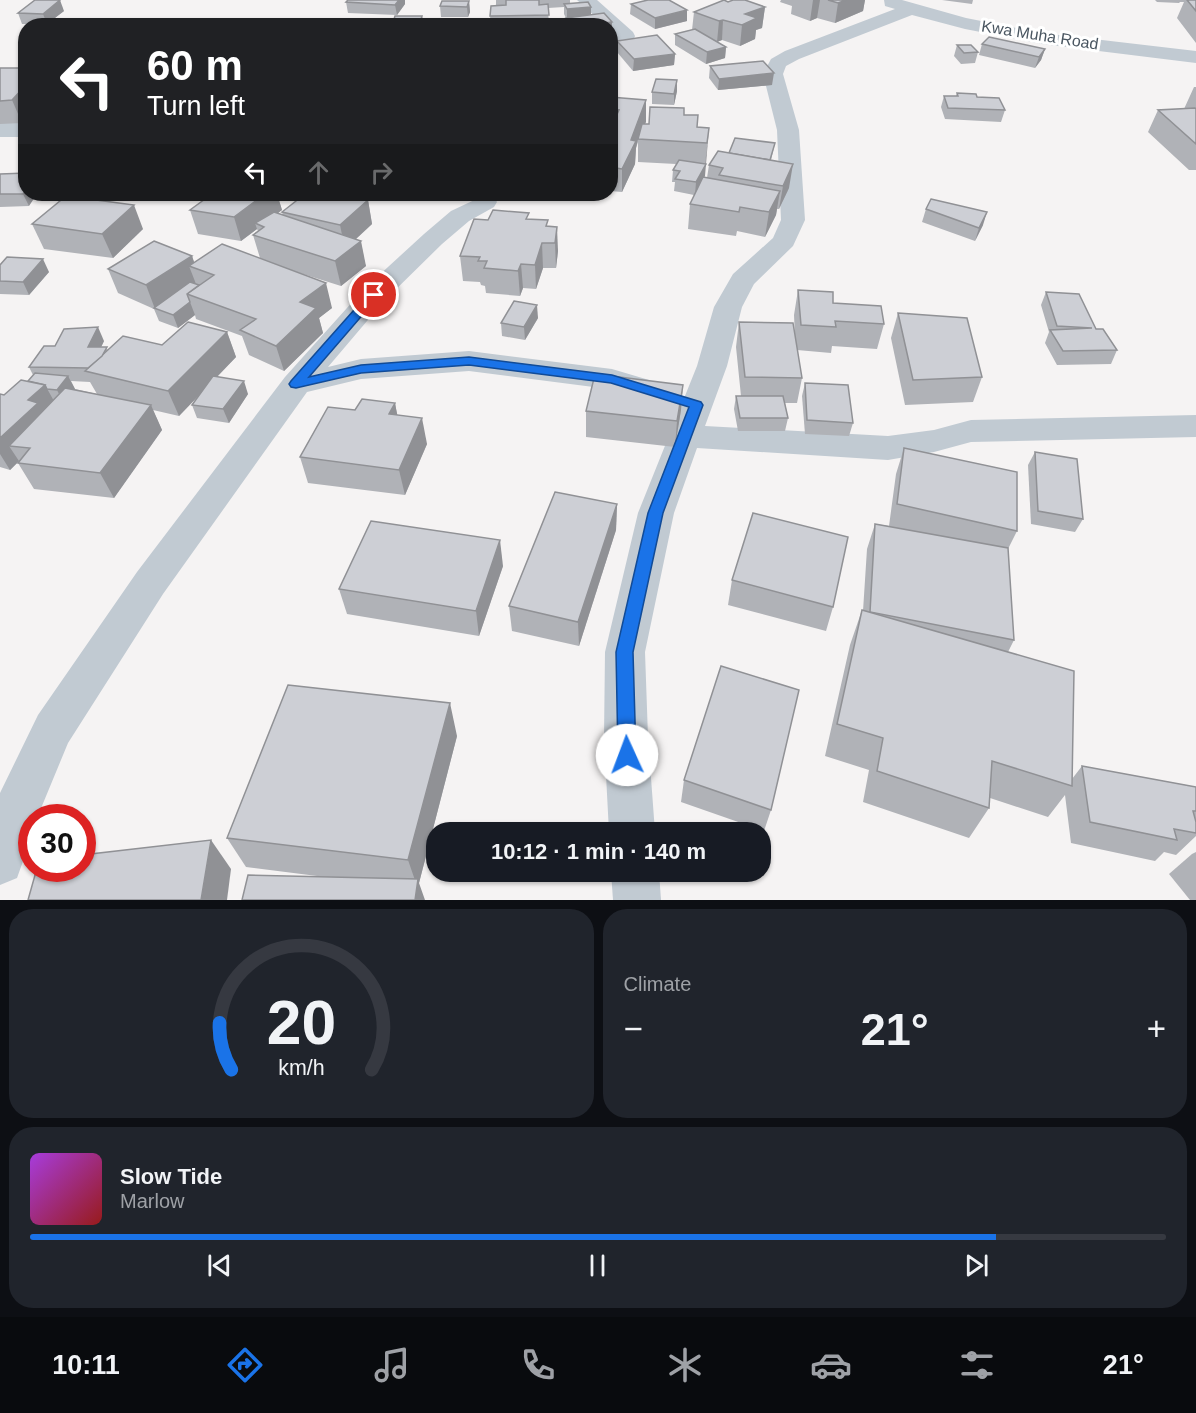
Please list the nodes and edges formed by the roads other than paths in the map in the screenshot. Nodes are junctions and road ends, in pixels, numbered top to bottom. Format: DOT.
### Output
graph roads {
  1 [pos="586,0"];
  2 [pos="887,0"];
  3 [pos="911,9"];
  4 [pos="608,18"];
  5 [pos="618,27"];
  6 [pos="618,41"];
  7 [pos="1196,57"];
  8 [pos="0,130"];
  9 [pos="18,130"];
  10 [pos="485,202"];
  11 [pos="296,384"];
  12 [pos="681,409"];
  13 [pos="1196,426"];
  14 [pos="631,822"];
  15 [pos="0,861"];
  16 [pos="636,882"];
  17 [pos="637,900"];
  1 -- 4 [label="street"];
  2 -- 3 [label="street, Kwa Muha Road"];
  3 -- 7 [label="street, Kwa Muha Road"];
  3 -- 12 [label="street"];
  5 -- 6 [label="street"];
  8 -- 9 [label="street"];
  10 -- 11 [label="street"];
  11 -- 12 [label="street"];
  11 -- 15 [label="street"];
  12 -- 13 [label="street"];
  12 -- 14 [label="street"];
  16 -- 17 [label="street"];
}
